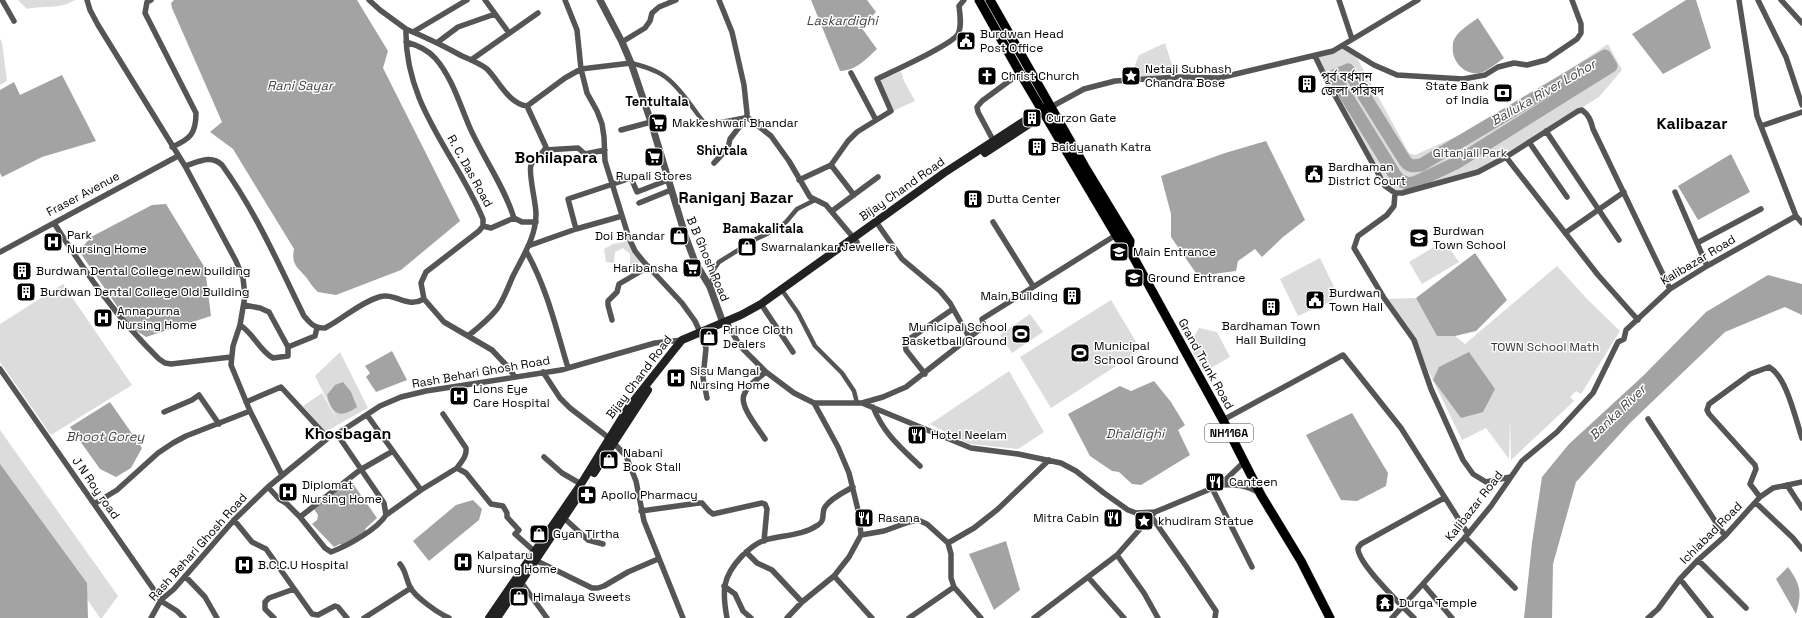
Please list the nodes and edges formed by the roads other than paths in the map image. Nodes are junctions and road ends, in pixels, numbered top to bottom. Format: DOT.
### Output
graph roads {
  1 [pos="2,0"];
  2 [pos="87,0"];
  3 [pos="151,0"];
  4 [pos="369,0"];
  5 [pos="467,0"];
  6 [pos="485,0"];
  7 [pos="565,0"];
  8 [pos="600,0"];
  9 [pos="676,0"];
  10 [pos="719,0"];
  11 [pos="964,0"];
  12 [pos="979,0"];
  13 [pos="990,0"];
  14 [pos="1339,0"];
  15 [pos="1418,0"];
  16 [pos="1572,0"];
  17 [pos="1739,0"];
  18 [pos="1758,0"];
  19 [pos="1781,0"];
  20 [pos="665,2"];
  21 [pos="538,13"];
  22 [pos="495,14"];
  23 [pos="14,21"];
  24 [pos="1802,23"];
  25 [pos="406,29"];
  26 [pos="413,32"];
  27 [pos="509,33"];
  28 [pos="1352,39"];
  29 [pos="406,42"];
  30 [pos="438,42"];
  31 [pos="622,42"];
  32 [pos="1343,46"];
  33 [pos="1315,56"];
  34 [pos="471,60"];
  35 [pos="631,63"];
  36 [pos="581,69"];
  37 [pos="851,73"];
  38 [pos="1020,73"];
  39 [pos="527,106"];
  40 [pos="1802,106"];
  41 [pos="1048,109"];
  42 [pos="1802,112"];
  43 [pos="747,117"];
  44 [pos="876,120"];
  45 [pos="651,122"];
  46 [pos="1761,126"];
  47 [pos="621,130"];
  48 [pos="1546,131"];
  49 [pos="995,142"];
  50 [pos="1528,142"];
  51 [pos="172,147"];
  52 [pos="545,150"];
  53 [pos="605,150"];
  54 [pos="178,156"];
  55 [pos="1506,157"];
  56 [pos="714,163"];
  57 [pos="831,165"];
  58 [pos="185,166"];
  59 [pos="878,177"];
  60 [pos="668,180"];
  61 [pos="799,180"];
  62 [pos="612,186"];
  63 [pos="671,190"];
  64 [pos="1624,192"];
  65 [pos="1675,192"];
  66 [pos="1395,193"];
  67 [pos="854,195"];
  68 [pos="1567,197"];
  69 [pos="815,200"];
  70 [pos="639,203"];
  71 [pos="1762,208"];
  72 [pos="1600,209"];
  73 [pos="832,211"];
  74 [pos="622,216"];
  75 [pos="1796,216"];
  76 [pos="514,218"];
  77 [pos="536,222"];
  78 [pos="993,222"];
  79 [pos="54,223"];
  80 [pos="1802,223"];
  81 [pos="483,226"];
  82 [pos="879,226"];
  83 [pos="576,229"];
  84 [pos="1565,233"];
  85 [pos="1116,236"];
  86 [pos="855,240"];
  87 [pos="1619,240"];
  88 [pos="1697,242"];
  89 [pos="527,248"];
  90 [pos="1129,249"];
  91 [pos="0,252"];
  92 [pos="1707,266"];
  93 [pos="648,267"];
  94 [pos="710,286"];
  95 [pos="1033,286"];
  96 [pos="1670,289"];
  97 [pos="784,293"];
  98 [pos="424,299"];
  99 [pos="244,305"];
  100 [pos="763,307"];
  101 [pos="953,309"];
  102 [pos="612,320"];
  103 [pos="1638,320"];
  104 [pos="240,325"];
  105 [pos="725,325"];
  106 [pos="317,328"];
  107 [pos="701,335"];
  108 [pos="468,336"];
  109 [pos="970,337"];
  110 [pos="682,340"];
  111 [pos="288,347"];
  112 [pos="793,352"];
  113 [pos="231,357"];
  114 [pos="568,368"];
  115 [pos="0,369"];
  116 [pos="543,372"];
  117 [pos="766,372"];
  118 [pos="925,374"];
  119 [pos="515,377"];
  120 [pos="707,398"];
  121 [pos="246,402"];
  122 [pos="814,403"];
  123 [pos="860,403"];
  124 [pos="873,408"];
  125 [pos="250,411"];
  126 [pos="164,412"];
  127 [pos="443,414"];
  128 [pos="366,415"];
  129 [pos="1648,419"];
  130 [pos="1223,420"];
  131 [pos="219,424"];
  132 [pos="337,434"];
  133 [pos="328,438"];
  134 [pos="1802,438"];
  135 [pos="765,439"];
  136 [pos="611,441"];
  137 [pos="393,451"];
  138 [pos="1033,457"];
  139 [pos="544,458"];
  140 [pos="1049,460"];
  141 [pos="1244,462"];
  142 [pos="920,466"];
  143 [pos="457,468"];
  144 [pos="1038,469"];
  145 [pos="360,470"];
  146 [pos="282,475"];
  147 [pos="1510,477"];
  148 [pos="1802,482"];
  149 [pos="581,484"];
  150 [pos="1220,485"];
  151 [pos="1787,485"];
  152 [pos="268,487"];
  153 [pos="853,487"];
  154 [pos="1212,488"];
  155 [pos="421,490"];
  156 [pos="1261,494"];
  157 [pos="1444,498"];
  158 [pos="1760,498"];
  159 [pos="1756,503"];
  160 [pos="94,504"];
  161 [pos="1802,508"];
  162 [pos="641,511"];
  163 [pos="1153,514"];
  164 [pos="386,515"];
  165 [pos="300,517"];
  166 [pos="564,518"];
  167 [pos="234,520"];
  168 [pos="861,535"];
  169 [pos="1466,536"];
  170 [pos="1725,536"];
  171 [pos="764,540"];
  172 [pos="948,543"];
  173 [pos="604,544"];
  174 [pos="1802,549"];
  175 [pos="534,551"];
  176 [pos="746,552"];
  177 [pos="1117,555"];
  178 [pos="658,559"];
  179 [pos="535,560"];
  180 [pos="1698,560"];
  181 [pos="400,564"];
  182 [pos="1252,567"];
  183 [pos="184,576"];
  184 [pos="834,576"];
  185 [pos="1088,577"];
  186 [pos="1680,580"];
  187 [pos="521,582"];
  188 [pos="1423,584"];
  189 [pos="724,586"];
  190 [pos="954,587"];
  191 [pos="411,588"];
  192 [pos="1515,588"];
  193 [pos="294,589"];
  194 [pos="161,601"];
  195 [pos="802,602"];
  196 [pos="1403,607"];
  197 [pos="1746,608"];
  198 [pos="271,617"];
  199 [pos="151,618"];
  200 [pos="184,618"];
  201 [pos="217,618"];
  202 [pos="347,618"];
  203 [pos="364,618"];
  204 [pos="449,618"];
  205 [pos="489,618"];
  206 [pos="497,618"];
  207 [pos="547,618"];
  208 [pos="683,618"];
  209 [pos="727,618"];
  210 [pos="751,618"];
  211 [pos="788,618"];
  212 [pos="872,618"];
  213 [pos="909,618"];
  214 [pos="981,618"];
  215 [pos="1034,618"];
  216 [pos="1124,618"];
  217 [pos="1158,618"];
  218 [pos="1215,618"];
  219 [pos="1330,618"];
  220 [pos="1392,618"];
  221 [pos="1414,618"];
  222 [pos="1452,618"];
  223 [pos="1648,618"];
  224 [pos="1711,618"];
  1 -- 23 [label="street"];
  2 -- 51 [label="street"];
  3 -- 51 [label="street"];
  4 -- 25 [label="street"];
  5 -- 26 [label="street"];
  6 -- 22 [label="street"];
  7 -- 36 [label="street"];
  8 -- 31 [label="street, B B Ghosh Road"];
  9 -- 20 [label="street"];
  10 -- 43 [label="street"];
  11 -- 44 [label="street"];
  12 -- 38 [label="highway, Grand Trunk Road / NH116A"];
  13 -- 41 [label="highway, Grand Trunk Road / NH116A"];
  14 -- 28 [label="street"];
  15 -- 28 [label="street"];
  16 -- 32 [label="street"];
  17 -- 46 [label="street"];
  18 -- 40 [label="street"];
  19 -- 24 [label="street"];
  20 -- 31 [label="street"];
  21 -- 27 [label="street"];
  22 -- 27 [label="street"];
  22 -- 30 [label="street"];
  25 -- 26 [label="street"];
  25 -- 29 [label="street, R. C. Das Road"];
  26 -- 30 [label="street"];
  27 -- 34 [label="street"];
  28 -- 32 [label="street"];
  29 -- 76 [label="street"];
  29 -- 81 [label="street, R. C. Das Road"];
  30 -- 34 [label="street"];
  31 -- 35 [label="street, B B Ghosh Road"];
  32 -- 33 [label="street"];
  33 -- 41 [label="street"];
  33 -- 66 [label="street"];
  34 -- 39 [label="street"];
  35 -- 36 [label="street"];
  35 -- 43 [label="street"];
  35 -- 45 [label="street, B B Ghosh Road"];
  36 -- 39 [label="street"];
  36 -- 53 [label="street"];
  37 -- 44 [label="street"];
  38 -- 41 [label="highway, Grand Trunk Road / NH116A"];
  38 -- 49 [label="street"];
  39 -- 52 [label="street"];
  41 -- 49 [label="main road"];
  41 -- 85 [label="highway, Grand Trunk Road / NH116A"];
  41 -- 90 [label="highway, Grand Trunk Road / NH116A"];
  42 -- 46 [label="street"];
  43 -- 56 [label="street"];
  43 -- 61 [label="street"];
  44 -- 57 [label="street"];
  45 -- 47 [label="street"];
  45 -- 60 [label="street, B B Ghosh Road"];
  46 -- 75 [label="street"];
  48 -- 50 [label="street"];
  48 -- 64 [label="street"];
  48 -- 72 [label="street"];
  49 -- 82 [label="main road, Bijay Chand Road"];
  49 -- 86 [label="main road, Bijay Chand Road"];
  50 -- 55 [label="street"];
  50 -- 68 [label="street"];
  51 -- 54 [label="street"];
  52 -- 53 [label="street"];
  52 -- 77 [label="street"];
  53 -- 62 [label="street"];
  54 -- 58 [label="street"];
  54 -- 79 [label="street, Fraser Avenue"];
  55 -- 66 [label="street"];
  55 -- 84 [label="street"];
  57 -- 61 [label="street"];
  57 -- 67 [label="street"];
  58 -- 99 [label="street"];
  58 -- 106 [label="street"];
  59 -- 67 [label="street"];
  60 -- 62 [label="street"];
  60 -- 63 [label="street, B B Ghosh Road"];
  61 -- 69 [label="street"];
  62 -- 74 [label="street"];
  62 -- 83 [label="street"];
  63 -- 70 [label="street"];
  63 -- 94 [label="street, B B Ghosh Road"];
  64 -- 72 [label="street"];
  64 -- 96 [label="street"];
  65 -- 88 [label="street"];
  66 -- 147 [label="street"];
  67 -- 73 [label="street"];
  69 -- 73 [label="street"];
  69 -- 94 [label="street"];
  71 -- 88 [label="street"];
  72 -- 84 [label="street"];
  72 -- 87 [label="street"];
  73 -- 86 [label="street"];
  74 -- 83 [label="street"];
  74 -- 93 [label="street"];
  75 -- 80 [label="street"];
  75 -- 92 [label="street, Kalibazar Road"];
  76 -- 77 [label="street"];
  76 -- 81 [label="street"];
  77 -- 89 [label="street"];
  78 -- 95 [label="street"];
  79 -- 91 [label="street, Fraser Avenue"];
  79 -- 113 [label="street"];
  81 -- 98 [label="street, R. C. Das Road"];
  82 -- 86 [label="main road, Bijay Chand Road"];
  82 -- 101 [label="street"];
  83 -- 89 [label="street"];
  84 -- 103 [label="street"];
  85 -- 90 [label="highway, Grand Trunk Road / NH116A"];
  85 -- 95 [label="street"];
  86 -- 97 [label="main road, Bijay Chand Road"];
  86 -- 105 [label="main road, Bijay Chand Road"];
  88 -- 92 [label="street"];
  89 -- 108 [label="street"];
  89 -- 114 [label="street"];
  90 -- 130 [label="highway, Grand Trunk Road / NH116A"];
  92 -- 96 [label="street, Kalibazar Road"];
  93 -- 102 [label="street"];
  93 -- 107 [label="street"];
  94 -- 105 [label="street, B B Ghosh Road"];
  95 -- 109 [label="street"];
  96 -- 103 [label="street, Kalibazar Road"];
  97 -- 100 [label="main road, Bijay Chand Road"];
  97 -- 123 [label="street"];
  98 -- 106 [label="street"];
  98 -- 108 [label="street"];
  99 -- 104 [label="street"];
  99 -- 111 [label="street"];
  100 -- 105 [label="main road, Bijay Chand Road"];
  100 -- 112 [label="street"];
  101 -- 109 [label="street"];
  101 -- 118 [label="street"];
  103 -- 147 [label="street, Kalibazar Road"];
  104 -- 111 [label="street"];
  104 -- 113 [label="street"];
  105 -- 107 [label="main road, Bijay Chand Road"];
  105 -- 117 [label="street"];
  106 -- 111 [label="street"];
  107 -- 110 [label="main road, Bijay Chand Road"];
  107 -- 120 [label="street"];
  107 -- 136 [label="main road, Bijay Chand Road"];
  108 -- 119 [label="street"];
  109 -- 118 [label="street"];
  110 -- 114 [label="street, Rash Behari Ghosh Road"];
  110 -- 136 [label="main road, Bijay Chand Road"];
  113 -- 121 [label="street"];
  114 -- 116 [label="street, Rash Behari Ghosh Road"];
  115 -- 160 [label="street, J N Roy road"];
  116 -- 119 [label="street, Rash Behari Ghosh Road"];
  116 -- 136 [label="street"];
  117 -- 122 [label="street"];
  117 -- 135 [label="street"];
  118 -- 123 [label="street"];
  119 -- 128 [label="street, Rash Behari Ghosh Road"];
  121 -- 125 [label="street"];
  121 -- 133 [label="street"];
  122 -- 123 [label="street"];
  122 -- 153 [label="street"];
  123 -- 124 [label="street"];
  124 -- 138 [label="street"];
  124 -- 142 [label="street"];
  125 -- 131 [label="street"];
  125 -- 146 [label="street"];
  126 -- 131 [label="street"];
  127 -- 143 [label="street"];
  128 -- 132 [label="street, Rash Behari Ghosh Road"];
  128 -- 137 [label="street"];
  129 -- 170 [label="street"];
  130 -- 141 [label="highway, Grand Trunk Road / NH116A"];
  130 -- 157 [label="street"];
  131 -- 160 [label="street"];
  132 -- 133 [label="street, Rash Behari Ghosh Road"];
  132 -- 145 [label="street"];
  133 -- 146 [label="street, Rash Behari Ghosh Road"];
  134 -- 158 [label="street"];
  136 -- 149 [label="main road, Bijay Chand Road"];
  136 -- 162 [label="street"];
  136 -- 166 [label="main road, Bijay Chand Road"];
  137 -- 145 [label="street"];
  137 -- 155 [label="street"];
  138 -- 140 [label="street"];
  138 -- 144 [label="street"];
  139 -- 149 [label="street"];
  140 -- 144 [label="street"];
  140 -- 163 [label="street"];
  141 -- 150 [label="street"];
  141 -- 156 [label="highway, Grand Trunk Road / NH116A"];
  143 -- 155 [label="street"];
  143 -- 175 [label="street"];
  144 -- 172 [label="street"];
  145 -- 164 [label="street"];
  145 -- 165 [label="street"];
  146 -- 152 [label="street, Rash Behari Ghosh Road"];
  147 -- 169 [label="street, Kalibazar Road"];
  148 -- 151 [label="street, Ichlabad Road"];
  149 -- 175 [label="main road, Bijay Chand Road"];
  150 -- 154 [label="street"];
  150 -- 156 [label="street"];
  151 -- 158 [label="street, Ichlabad Road"];
  151 -- 161 [label="street"];
  152 -- 165 [label="street"];
  152 -- 167 [label="street, Rash Behari Ghosh Road"];
  153 -- 168 [label="street"];
  153 -- 171 [label="street"];
  154 -- 163 [label="street"];
  154 -- 182 [label="street"];
  155 -- 164 [label="street"];
  156 -- 219 [label="highway, Grand Trunk Road / NH116A"];
  157 -- 169 [label="street"];
  157 -- 196 [label="street"];
  158 -- 159 [label="street, Ichlabad Road"];
  159 -- 170 [label="street, Ichlabad Road"];
  159 -- 174 [label="street"];
  160 -- 194 [label="street, J N Roy road"];
  162 -- 171 [label="street"];
  162 -- 178 [label="street"];
  163 -- 177 [label="street"];
  163 -- 218 [label="street"];
  164 -- 165 [label="street"];
  166 -- 173 [label="street"];
  166 -- 179 [label="main road, Bijay Chand Road"];
  167 -- 183 [label="street, Rash Behari Ghosh Road"];
  167 -- 193 [label="street"];
  168 -- 172 [label="street"];
  168 -- 184 [label="street"];
  169 -- 188 [label="street, Kalibazar Road"];
  169 -- 192 [label="street"];
  170 -- 180 [label="street, Ichlabad Road"];
  171 -- 176 [label="street"];
  172 -- 190 [label="street"];
  175 -- 205 [label="main road, Bijay Chand Road"];
  176 -- 189 [label="street"];
  176 -- 195 [label="street"];
  177 -- 185 [label="street"];
  177 -- 217 [label="street"];
  178 -- 179 [label="street"];
  178 -- 208 [label="street"];
  179 -- 187 [label="main road, Bijay Chand Road"];
  180 -- 186 [label="street, Ichlabad Road"];
  180 -- 197 [label="street"];
  181 -- 191 [label="street"];
  183 -- 194 [label="street, Rash Behari Ghosh Road"];
  183 -- 201 [label="street"];
  184 -- 195 [label="street"];
  184 -- 212 [label="street"];
  185 -- 215 [label="street"];
  185 -- 216 [label="street"];
  186 -- 223 [label="street, Ichlabad Road"];
  186 -- 224 [label="street"];
  187 -- 206 [label="main road, Bijay Chand Road"];
  187 -- 207 [label="street"];
  188 -- 196 [label="street, Kalibazar Road"];
  188 -- 222 [label="street"];
  189 -- 209 [label="street"];
  189 -- 210 [label="street"];
  190 -- 213 [label="street"];
  190 -- 214 [label="street"];
  191 -- 203 [label="street"];
  191 -- 204 [label="street"];
  193 -- 198 [label="street"];
  193 -- 202 [label="street"];
  194 -- 199 [label="street, Rash Behari Ghosh Road"];
  194 -- 200 [label="street"];
  195 -- 211 [label="street"];
  196 -- 220 [label="street, Kalibazar Road"];
  196 -- 221 [label="street"];
}
